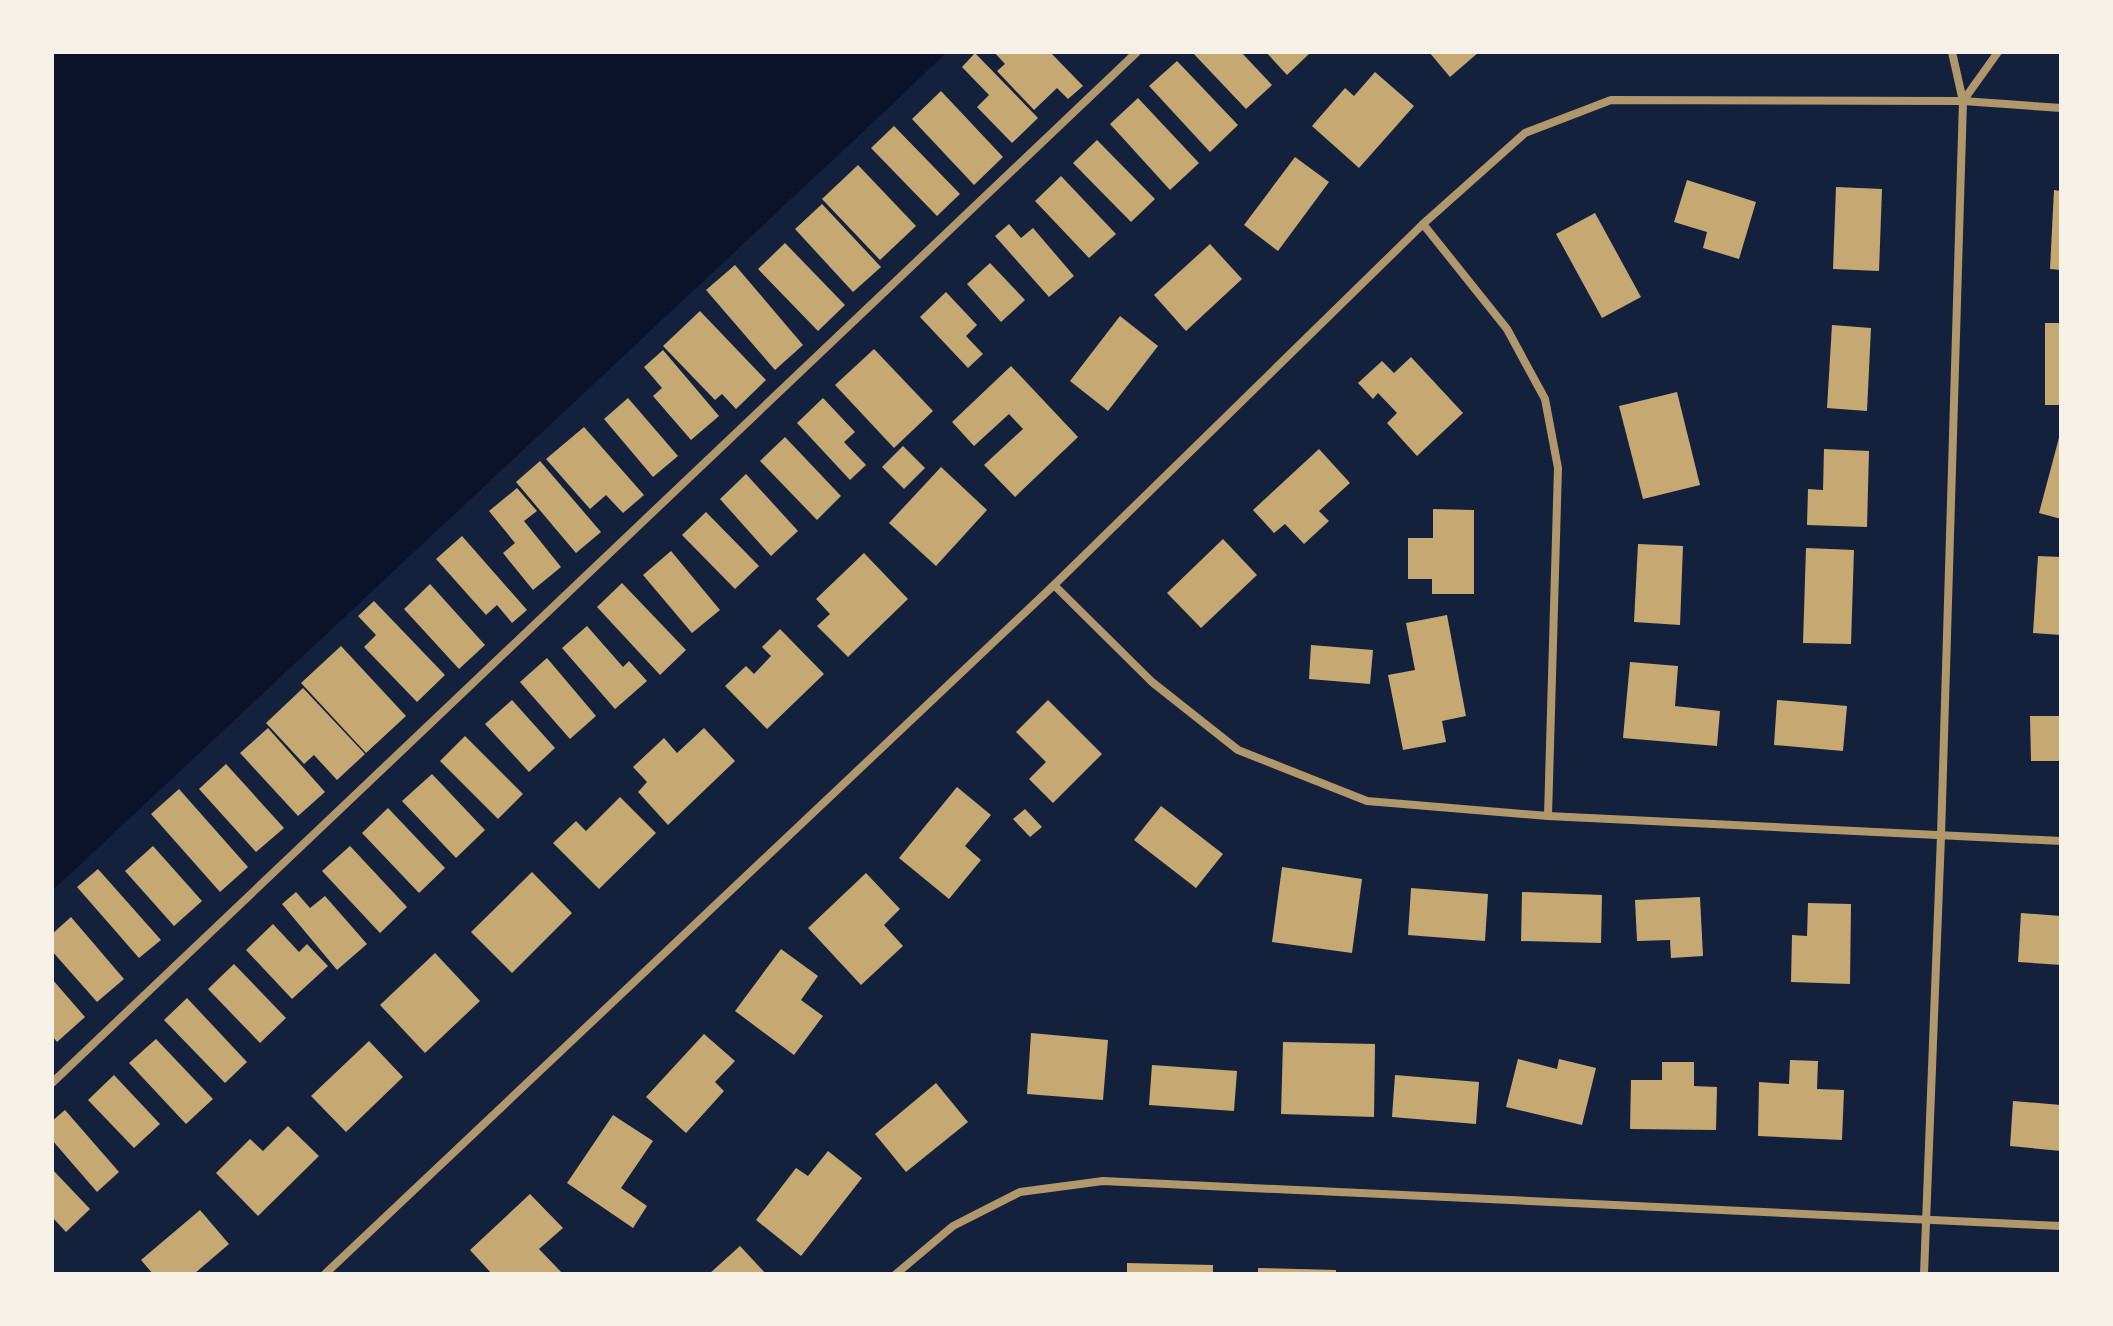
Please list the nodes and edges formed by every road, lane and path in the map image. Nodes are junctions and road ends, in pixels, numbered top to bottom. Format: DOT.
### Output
graph roads {
  1 [pos="1137,52"];
  2 [pos="1952,52"];
  3 [pos="1998,52"];
  4 [pos="1963,101"];
  5 [pos="2061,108"];
  6 [pos="1423,224"];
  7 [pos="1054,585"];
  8 [pos="1548,816"];
  9 [pos="1941,836"];
  10 [pos="2061,841"];
  11 [pos="52,1083"];
  12 [pos="1927,1220"];
  13 [pos="2061,1226"];
  14 [pos="325,1274"];
  15 [pos="896,1274"];
  16 [pos="1924,1274"];
  1 -- 11 [label="street"];
  2 -- 4 [label="street"];
  3 -- 4 [label="street"];
  4 -- 5 [label="street"];
  4 -- 6 [label="street"];
  4 -- 9 [label="street"];
  6 -- 7 [label="street"];
  6 -- 8 [label="street"];
  7 -- 8 [label="street"];
  7 -- 14 [label="street"];
  8 -- 9 [label="street"];
  9 -- 10 [label="street"];
  9 -- 12 [label="street"];
  12 -- 13 [label="street"];
  12 -- 15 [label="street"];
  12 -- 16 [label="street"];
}
